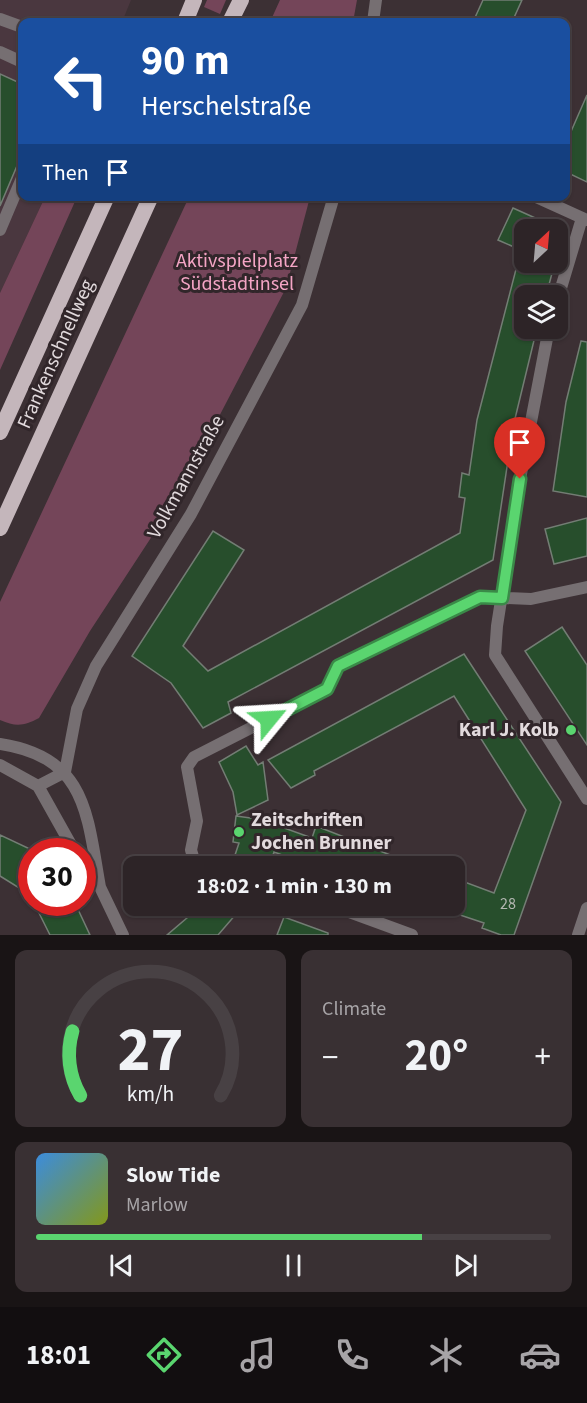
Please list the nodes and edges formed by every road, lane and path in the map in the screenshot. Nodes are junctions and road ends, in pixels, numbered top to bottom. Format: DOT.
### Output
graph roads {
  1 [pos="194,0"];
  2 [pos="241,0"];
  3 [pos="376,0"];
  4 [pos="187,18"];
  5 [pos="232,18"];
  6 [pos="374,18"];
  7 [pos="0,19"];
  8 [pos="18,26"];
  9 [pos="0,52"];
  10 [pos="18,60"];
  11 [pos="18,187"];
  12 [pos="105,201"];
  13 [pos="148,201"];
  14 [pos="333,201"];
  15 [pos="545,201"];
  16 [pos="584,219"];
  17 [pos="0,230"];
  18 [pos="562,285"];
  19 [pos="547,339"];
  20 [pos="0,432"];
  21 [pos="0,528"];
  22 [pos="587,587"];
  23 [pos="502,598"];
  24 [pos="0,744"];
  25 [pos="0,765"];
  26 [pos="65,772"];
  27 [pos="38,786"];
  28 [pos="587,799"];
  29 [pos="67,838"];
  30 [pos="193,856"];
  31 [pos="96,882"];
  32 [pos="100,887"];
  33 [pos="587,908"];
  34 [pos="360,916"];
  35 [pos="123,935"];
  36 [pos="412,935"];
  37 [pos="578,935"];
  1 -- 4 [label="highway"];
  2 -- 5 [label="highway"];
  3 -- 6 [label="street"];
  7 -- 8 [label="street"];
  9 -- 10 [label="street"];
  11 -- 17 [label="street"];
  12 -- 20 [label="highway, Frankenschnellweg"];
  13 -- 21 [label="highway, Frankenschnellweg"];
  14 -- 26 [label="street, Volkmannstraße"];
  15 -- 16 [label="street"];
  16 -- 18 [label="street"];
  19 -- 23 [label="street"];
  22 -- 23 [label="street"];
  23 -- 28 [label="street"];
  23 -- 30 [label="street"];
  24 -- 26 [label="street"];
  25 -- 27 [label="street"];
  26 -- 27 [label="street"];
  26 -- 32 [label="street"];
  27 -- 29 [label="street"];
  31 -- 32 [label="street"];
  32 -- 35 [label="street"];
  33 -- 37 [label="street"];
  34 -- 36 [label="street"];
}
